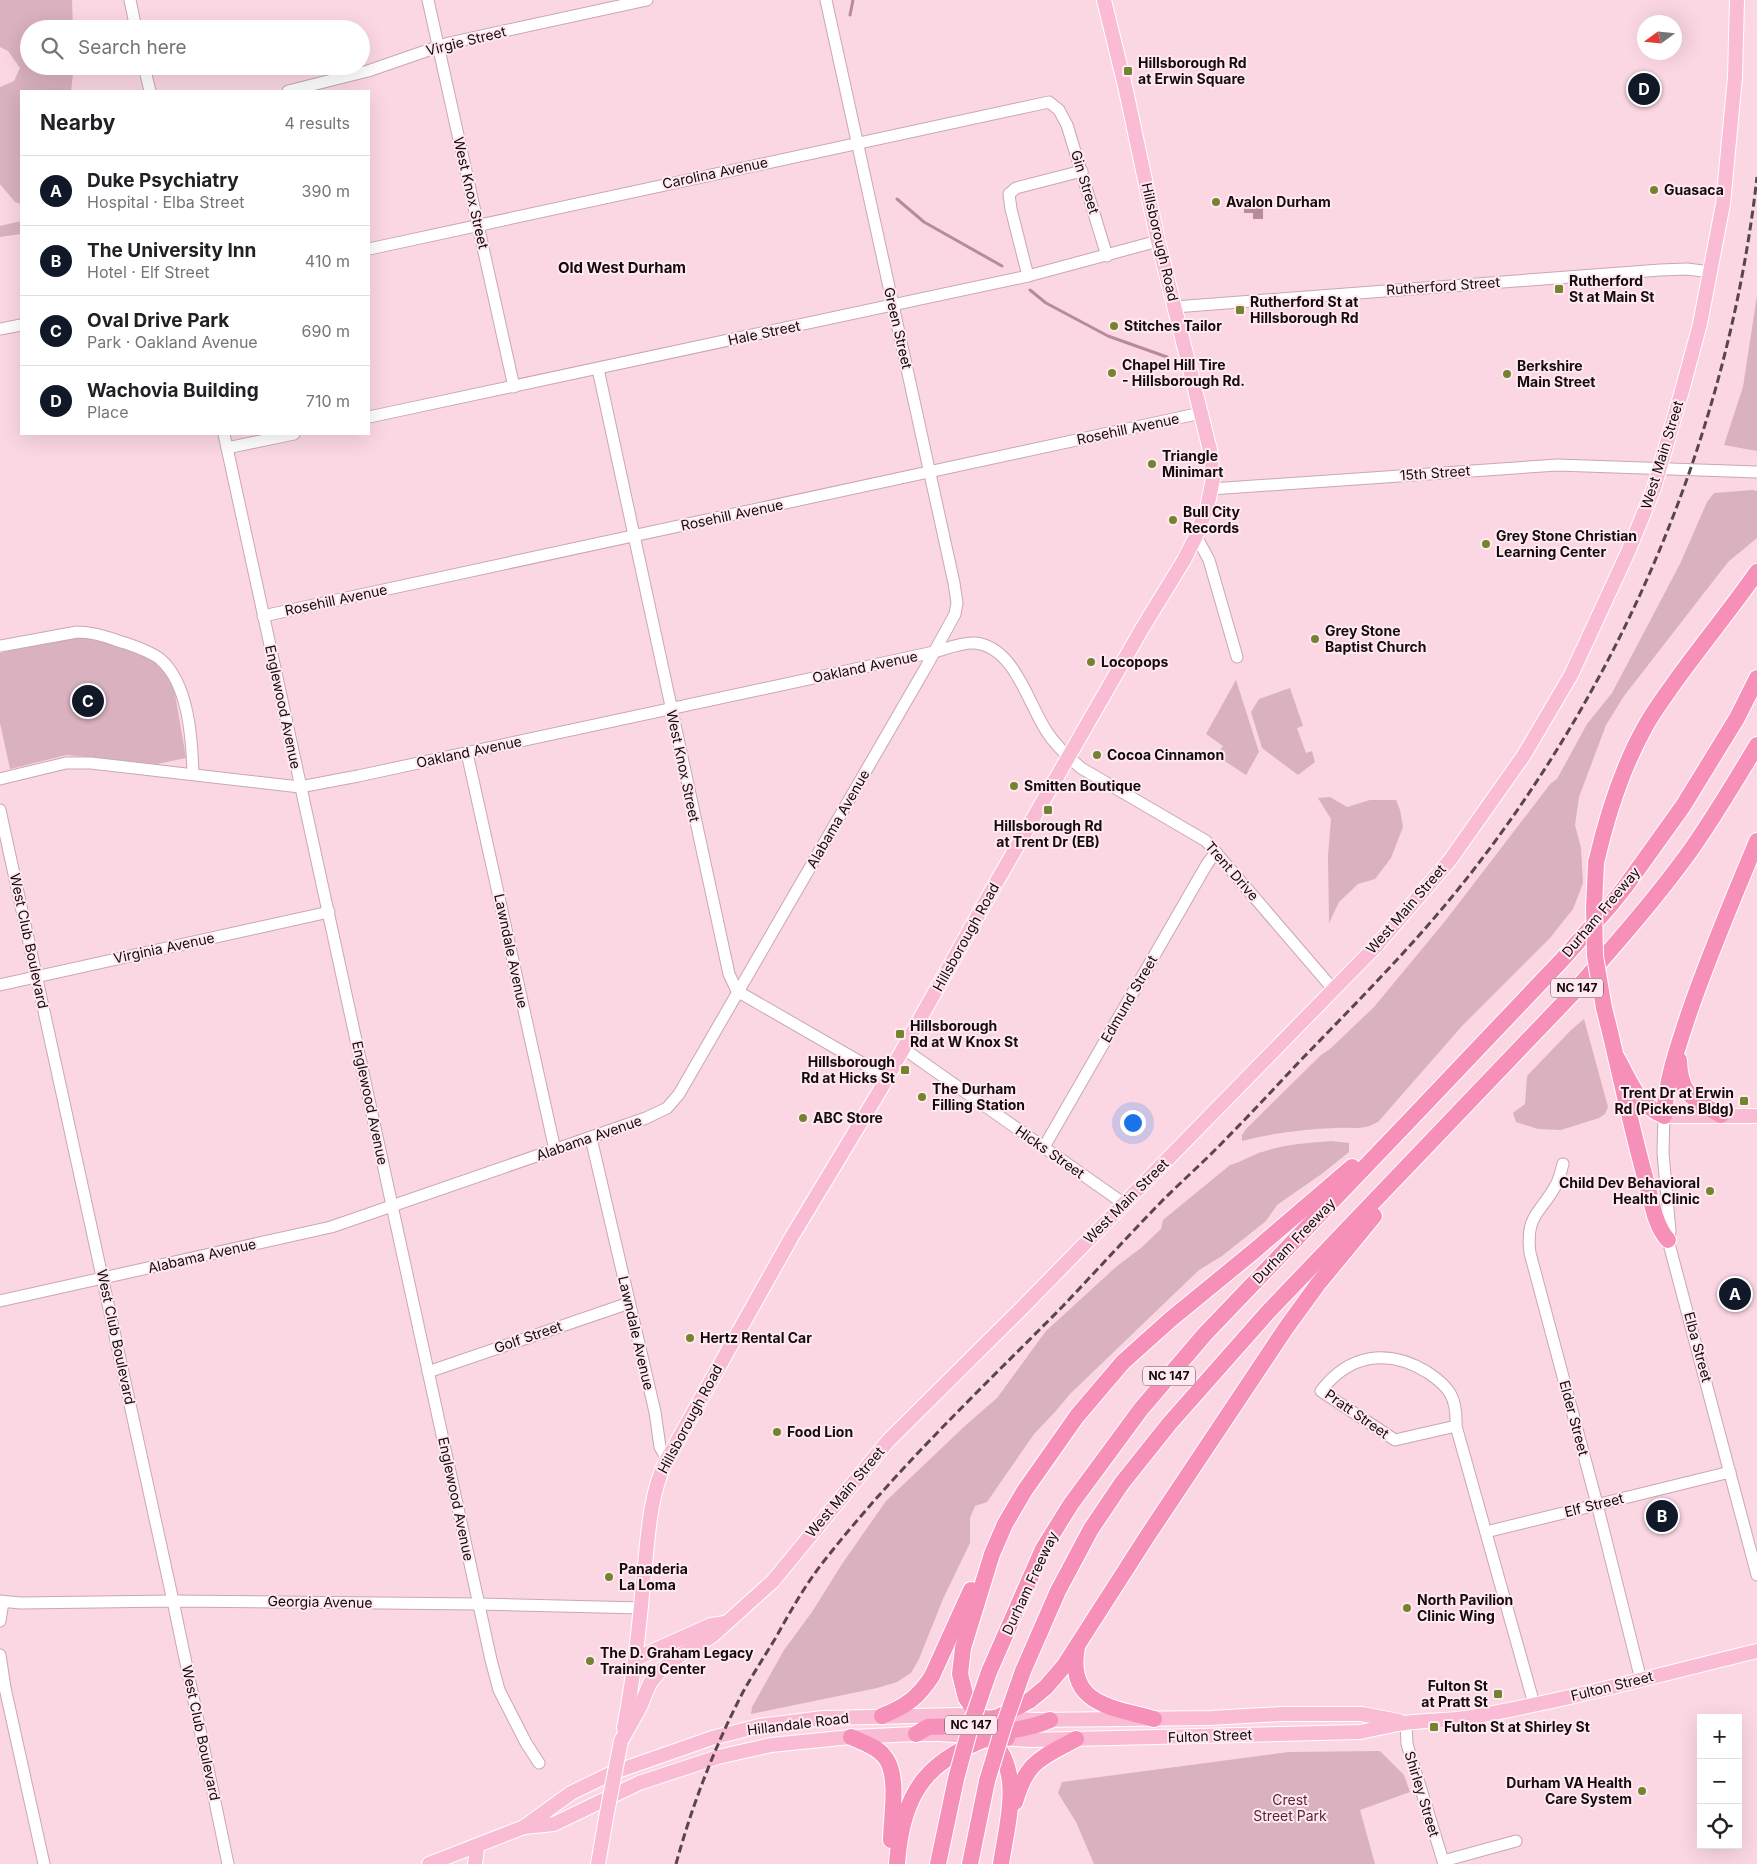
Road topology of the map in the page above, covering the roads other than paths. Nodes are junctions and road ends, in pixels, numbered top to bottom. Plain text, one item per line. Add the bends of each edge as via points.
1 (130, 0) edge
2 (428, 0) edge
3 (647, 0) edge
4 (826, 0) edge
5 (1104, 0) edge
6 (1738, 0) edge
7 (134, 20) edge
8 (439, 46) junction
9 (370, 70) edge
10 (146, 75) edge
11 (352, 75) edge
12 (150, 90) edge
13 (292, 90) edge
14 (1059, 110) joint
15 (857, 142) junction
16 (1082, 171) junction
17 (478, 224) junction
18 (1158, 242) junction
19 (370, 249) edge
20 (1107, 256) junction
21 (1711, 272) junction
22 (1028, 276) junction
23 (892, 305) junction
24 (1176, 307) junction
25 (20, 325) edge
26 (0, 329) edge
27 (598, 369) junction
28 (514, 387) junction
29 (1201, 413) junction
30 (370, 418) edge
31 (224, 435) edge
32 (289, 435) edge
33 (227, 448) junction
34 (1659, 468) junction
35 (930, 472) junction
36 (1757, 472) edge
37 (1211, 488) junction
38 (1196, 536) junction
39 (634, 537) junction
40 (1757, 572) edge
41 (263, 616) junction
42 (0, 646) edge
43 (934, 652) junction
44 (1237, 657) dead end
45 (1757, 678) edge
46 (670, 708) junction
47 (1757, 744) edge
48 (467, 753) junction
49 (1069, 758) junction
50 (193, 774) junction
51 (0, 779) edge
52 (300, 787) junction
53 (0, 810) edge
54 (1757, 841) edge
55 (1216, 852) junction
56 (329, 912) junction
57 (36, 977) junction
58 (0, 985) edge
59 (1333, 989) junction
60 (737, 991) junction
61 (1679, 1044) junction
62 (904, 1049) junction
63 (1617, 1058) junction
64 (888, 1078) junction
65 (1721, 1115) junction
66 (1664, 1116) junction
67 (1757, 1116) edge
68 (1408, 1122) junction
69 (591, 1138) junction
70 (1044, 1147) junction
71 (555, 1150) junction
72 (1415, 1157) junction
73 (1563, 1164) dead end
74 (1123, 1203) junction
75 (392, 1205) junction
76 (1668, 1240) junction
77 (103, 1278) junction
78 (0, 1301) edge
79 (629, 1303) junction
80 (428, 1372) junction
81 (1456, 1426) junction
82 (668, 1456) junction
83 (1730, 1472) junction
84 (1597, 1504) junction
85 (1486, 1532) junction
86 (992, 1554) junction
87 (1757, 1575) edge
88 (174, 1601) junction
89 (1, 1602) edge
90 (479, 1604) junction
91 (641, 1608) junction
92 (0, 1621) edge
93 (725, 1623) junction
94 (1077, 1645) junction
95 (1757, 1651) edge
96 (0, 1655) edge
97 (635, 1659) junction
98 (1641, 1680) junction
99 (1534, 1704) junction
100 (882, 1716) junction
101 (980, 1719) junction
102 (1154, 1719) junction
103 (1042, 1720) junction
104 (1406, 1723) junction
105 (916, 1734) junction
106 (851, 1737) junction
107 (1002, 1737) junction
108 (1076, 1739) junction
109 (621, 1742) junction
110 (539, 1763) dead end
111 (1009, 1812) junction
112 (524, 1827) junction
113 (1516, 1841) dead end
114 (477, 1846) junction
115 (1444, 1862) edge
116 (44, 1864) edge
117 (228, 1864) edge
118 (429, 1864) edge
119 (475, 1864) edge
120 (598, 1864) edge
121 (890, 1864) edge
122 (898, 1864) edge
123 (938, 1864) edge
124 (970, 1864) edge
125 (1001, 1864) edge

1 - 7 street
2 - 8 street, West Knox Street
3 - 8 street, Virgie Street
4 - 15 street, Green Street
5 - 18 main road, Hillsborough Road
6 - 21 main road, West Main Street via 1723,204
8 - 9 street, Virgie Street
8 - 17 street, West Knox Street
10 - 12 street
11 - 13 street, Virgie Street
14 - 15 street, Carolina Avenue via 1049,102
14 - 16 street, Gin Street via 1068,126
15 - 17 street, Carolina Avenue
15 - 23 street, Green Street
16 - 20 street, Gin Street
16 - 22 street via 1016,188 1009,194
17 - 19 street, Carolina Avenue
17 - 28 street, West Knox Street
18 - 20 street, Hale Street
18 - 24 main road, Hillsborough Road
20 - 22 street, Hale Street
21 - 24 street, Rutherford Street via 1660,270
21 - 34 main road, West Main Street via 1700,324
22 - 23 street, Hale Street
23 - 27 street, Hale Street
23 - 35 street, Green Street
24 - 29 main road, Hillsborough Road
25 - 26 street
27 - 28 street, Hale Street
27 - 39 street, West Knox Street
28 - 30 street, Hale Street
29 - 35 street, Rosehill Avenue
29 - 37 main road, Hillsborough Road via 1211,461
31 - 33 street, Englewood Avenue
32 - 33 street
33 - 41 street, Englewood Avenue
34 - 36 street, 15th Street
34 - 37 street, 15th Street via 1523,466
34 - 59 main road, West Main Street via 1628,552 1590,636 1542,726 1450,860 1378,944
35 - 39 street, Rosehill Avenue
35 - 43 street, Green Street via 957,603 955,614
37 - 38 main road, Hillsborough Road
38 - 44 street via 1210,560
38 - 49 main road, Hillsborough Road
39 - 41 street, Rosehill Avenue
39 - 46 street, West Knox Street
40 - 63 highway, bridge via 1646,725 1622,774 1606,820 1596,863 1595,956
41 - 52 street, Englewood Avenue
42 - 50 street via 87,632 160,659 177,681 185,707
43 - 46 street, Oakland Avenue
43 - 49 street, Trent Drive via 974,643 1000,656 1019,677 1046,731
43 - 60 street, Alabama Avenue
45 - 68 highway, Durham Freeway / NC 147 via 1703,775 1625,887 1561,961
46 - 48 street, Oakland Avenue
46 - 60 street, West Knox Street via 729,974
47 - 72 highway, Durham Freeway / NC 147 via 1722,804 1649,904 1574,992
48 - 52 street, Oakland Avenue
48 - 71 street, Lawndale Avenue
49 - 55 street, Trent Drive via 1203,839
49 - 62 main road, Hillsborough Road
50 - 51 street, Oakland Avenue via 66,763
50 - 52 street, Oakland Avenue
52 - 56 street, Englewood Avenue
53 - 57 street, West Club Boulevard
54 - 61 highway
55 - 59 street, Trent Drive
55 - 70 street, Edmund Street
56 - 57 street, Virginia Avenue
56 - 75 street, Englewood Avenue
57 - 58 street, Virginia Avenue
57 - 77 street, West Club Boulevard
59 - 74 main road, West Main Street
60 - 64 street
60 - 69 street, Alabama Avenue via 674,1102 661,1112
61 - 65 highway via 1681,1082 1691,1097
61 - 66 highway
62 - 64 main road, Hillsborough Road
62 - 70 street, Hicks Street
63 - 66 highway via 1641,1101
63 - 76 highway via 1649,1191 1661,1232
64 - 82 main road, Hillsborough Road via 791,1238
65 - 66 main road
65 - 67 main road
66 - 76 street, Elba Street
68 - 86 highway via 1386,1136 1123,1362 1048,1455 1005,1524
68 - 123 highway, Durham Freeway / NC 147, bridge via 1205,1334 1147,1402 1071,1504 1043,1549 989,1672 956,1779
69 - 71 street, Alabama Avenue
69 - 79 street, Lawndale Avenue
70 - 74 street, Hicks Street
71 - 75 street, Alabama Avenue
72 - 94 highway via 1390,1198 1350,1243 1286,1328
72 - 124 highway, Durham Freeway / NC 147, bridge via 1206,1380 1104,1508 1058,1591 1023,1671 988,1781
73 - 84 street, Elder Street via 1557,1182 1534,1216 1528,1236
74 - 93 main road, West Main Street via 1022,1309 888,1441 773,1581
75 - 77 street, Alabama Avenue via 332,1227
75 - 80 street, Englewood Avenue
76 - 83 street, Elba Street
77 - 78 street, Alabama Avenue
77 - 88 street, West Club Boulevard
79 - 80 street, Golf Street
79 - 82 street, Lawndale Avenue
80 - 90 street, Englewood Avenue
81 - 81 street, Pratt Street via 1395,1440 1321,1391 1346,1367 1365,1360 1403,1360 1441,1381 1448,1389 1454,1398
81 - 85 street, Pratt Street
82 - 91 main road, Hillsborough Road via 652,1498
83 - 84 street, Elf Street
83 - 87 street, Elba Street
84 - 85 street, Elf Street
84 - 98 street, Elder Street
85 - 99 street, Pratt Street
86 - 100 highway via 978,1574 924,1688 910,1702
86 - 101 highway via 963,1648 960,1674 966,1698
88 - 89 street, Georgia Avenue
88 - 90 street, Georgia Avenue
88 - 117 street, West Club Boulevard
89 - 92 street
90 - 91 street, Georgia Avenue
90 - 110 street, Englewood Avenue via 499,1690
91 - 97 main road, Hillsborough Road
93 - 97 main road, West Main Street via 711,1625
93 - 109 main road, West Main Street via 712,1636 660,1671 650,1683
94 - 101 highway via 1046,1687 1029,1701
94 - 102 highway via 1074,1660 1081,1686 1088,1696 1100,1704
95 - 98 main road, Fulton Street
96 - 116 street
97 - 109 main road, Hillsborough Road
98 - 99 main road, Fulton Street
99 - 104 main road, Fulton Street via 1452,1720
100 - 101 main road, Hillandale Road
100 - 112 main road, Hillandale Road via 797,1721 759,1726 712,1738 612,1773 571,1793
101 - 103 main road, Hillandale Road
101 - 105 highway via 960,1726 928,1727
101 - 107 highway
102 - 103 main road, Fulton Street
102 - 104 main road, Fulton Street via 1362,1714
103 - 107 highway via 1039,1726
104 - 108 main road, Fulton Street via 1360,1732
104 - 115 street, Shirley Street via 1407,1744
105 - 106 main road, Hillandale Road
105 - 107 main road, Hillandale Road
106 - 112 main road, Hillandale Road via 772,1745 718,1757 639,1782 554,1824
106 - 121 highway via 872,1746 890,1764 893,1777
107 - 108 main road, Fulton Street
107 - 111 highway via 1002,1753 1010,1775
107 - 122 highway via 980,1740 951,1755 929,1772 908,1804 902,1822
108 - 111 highway via 1036,1762 1026,1774
109 - 120 main road, Hillsborough Road, bridge
111 - 125 highway
112 - 114 main road, Hillandale Road
113 - 115 street
114 - 118 main road, Hillandale Road
114 - 119 main road

